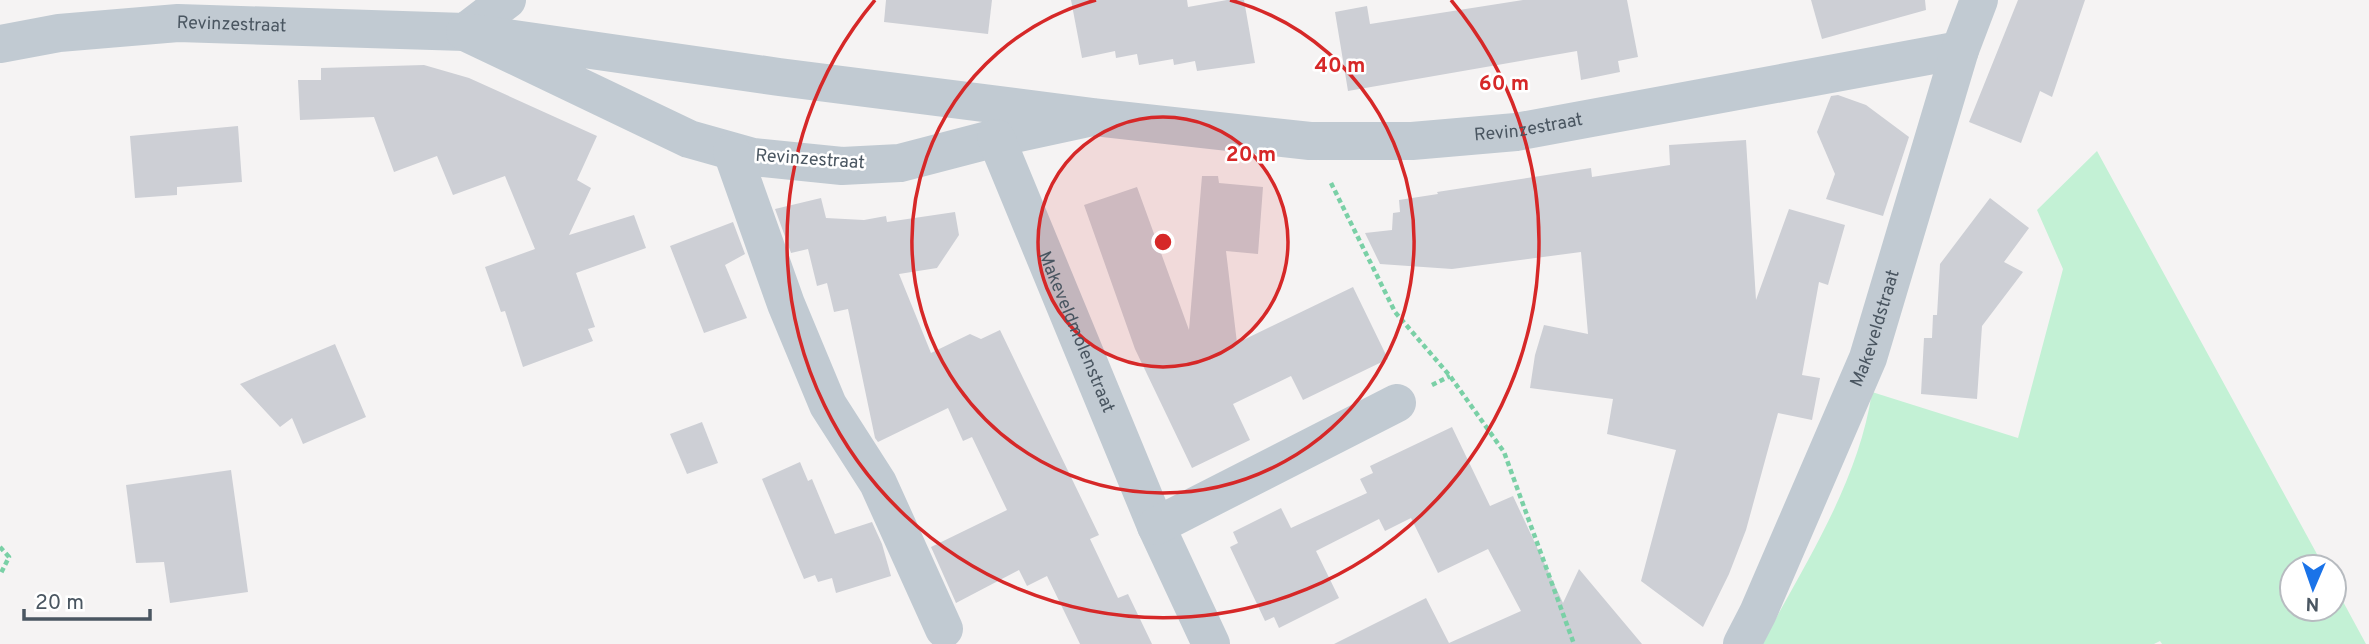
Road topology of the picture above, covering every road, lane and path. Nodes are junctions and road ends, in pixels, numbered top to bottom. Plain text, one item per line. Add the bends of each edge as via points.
1 (507, 0) edge
2 (1979, 0) edge
3 (465, 32) junction
4 (0, 44) edge
5 (1959, 50) junction
6 (1093, 117) junction
7 (996, 138) junction
8 (1310, 141) junction
9 (733, 152) junction
10 (1396, 403) dead end
11 (1156, 526) junction
12 (0, 547) edge
13 (0, 575) edge
14 (944, 629) dead end
15 (1211, 644) edge
16 (1574, 644) edge
17 (1742, 644) edge

1 - 3 street
2 - 5 street, Makeveldstraat
3 - 4 street, Revinzestraat via 178,23 59,33
3 - 6 street, Revinzestraat
3 - 9 street, Revinzestraat via 689,139
5 - 8 street, Revinzestraat via 1516,132 1412,141
5 - 17 street, Makeveldstraat via 1868,358
6 - 7 street, Revinzestraat
6 - 8 street, Revinzestraat
7 - 9 street, Revinzestraat via 889,164 842,166
7 - 11 street, Makeveldmolenstraat
8 - 16 path via 1395,312 1450,376 1504,452
9 - 14 street via 786,304 828,405 878,483
10 - 11 street
11 - 15 street, Makeveldmolenstraat
12 - 13 path via 9,557

